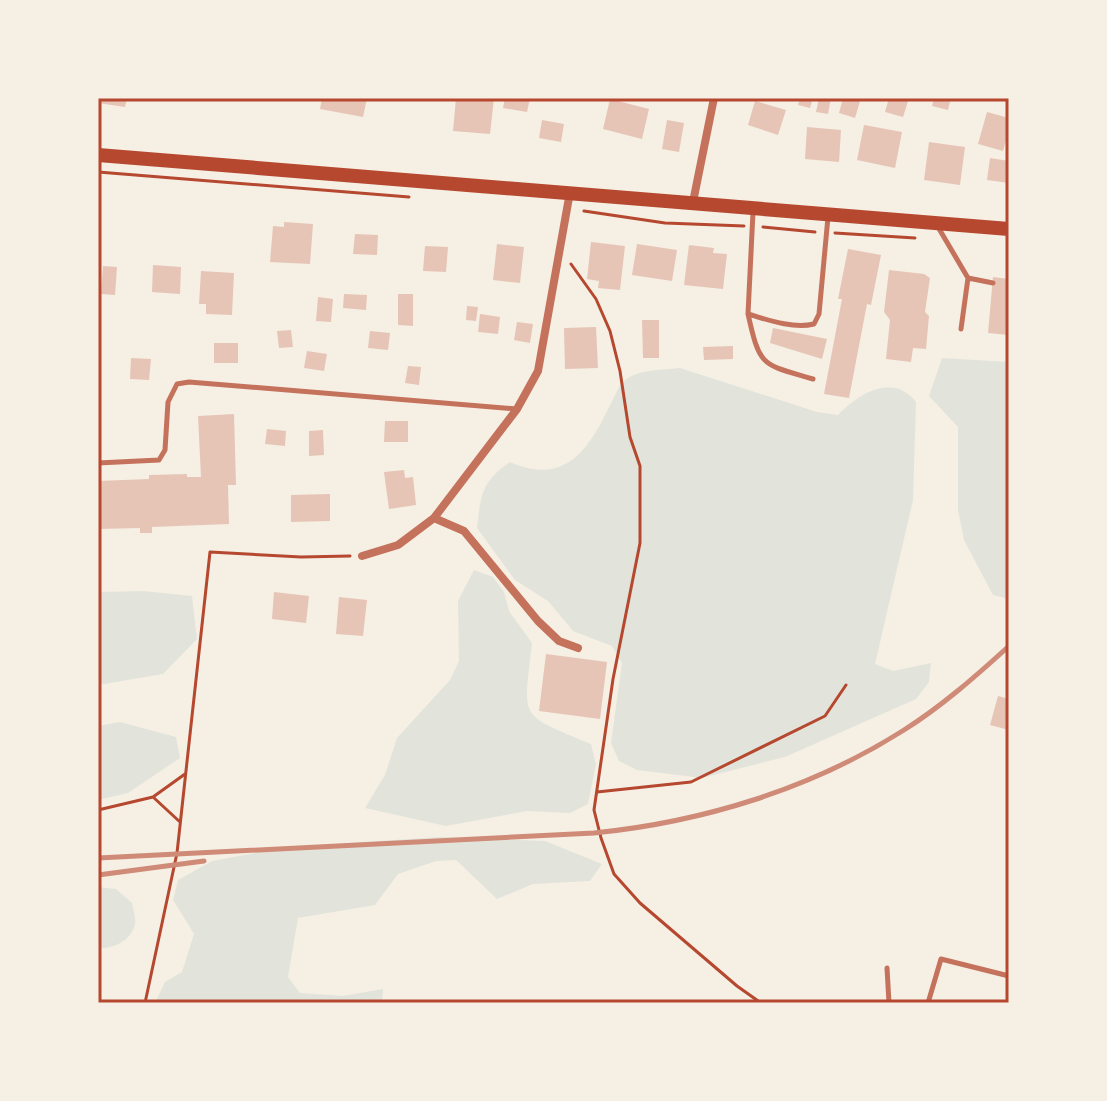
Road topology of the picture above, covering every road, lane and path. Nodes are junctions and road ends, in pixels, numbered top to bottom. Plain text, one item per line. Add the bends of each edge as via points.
1 (714, 98) edge
2 (98, 155) edge
3 (570, 192) junction
4 (693, 202) junction
5 (753, 207) junction
6 (829, 214) junction
7 (935, 223) junction
8 (1009, 229) edge
9 (560, 248) junction
10 (968, 278) junction
11 (993, 283) dead end
12 (748, 314) junction
13 (961, 329) dead end
14 (813, 379) dead end
15 (517, 409) junction
16 (98, 463) edge
17 (434, 518) junction
18 (362, 556) joint
19 (578, 648) dead end
20 (846, 685) dead end
21 (187, 773) junction
22 (597, 792) junction
23 (153, 797) junction
24 (98, 810) edge
25 (181, 823) junction
26 (887, 968) dead end
27 (1009, 976) edge
28 (145, 1003) edge
29 (761, 1003) edge
30 (889, 1003) edge
31 (928, 1003) edge

1 - 4 street
2 - 3 main road
3 - 4 main road
3 - 9 street
4 - 5 main road
5 - 6 main road
5 - 12 lane
6 - 7 main road
6 - 12 lane via 814,324
7 - 8 main road
7 - 10 lane
9 - 15 street via 538,371
9 - 22 path via 596,299 610,331 640,466 640,543
10 - 11 lane
10 - 13 lane
12 - 14 lane via 757,348 770,366
15 - 16 lane via 189,382 177,384 168,402 165,450 159,460
15 - 17 street
17 - 18 street via 398,545
17 - 19 street via 464,531 538,621 559,641
18 - 21 path via 210,552
20 - 22 path via 825,716 691,782
21 - 23 path
21 - 25 path
22 - 29 path via 594,810 614,874 640,903
23 - 24 path
23 - 25 path
25 - 28 path
26 - 30 lane
27 - 31 lane via 941,959

